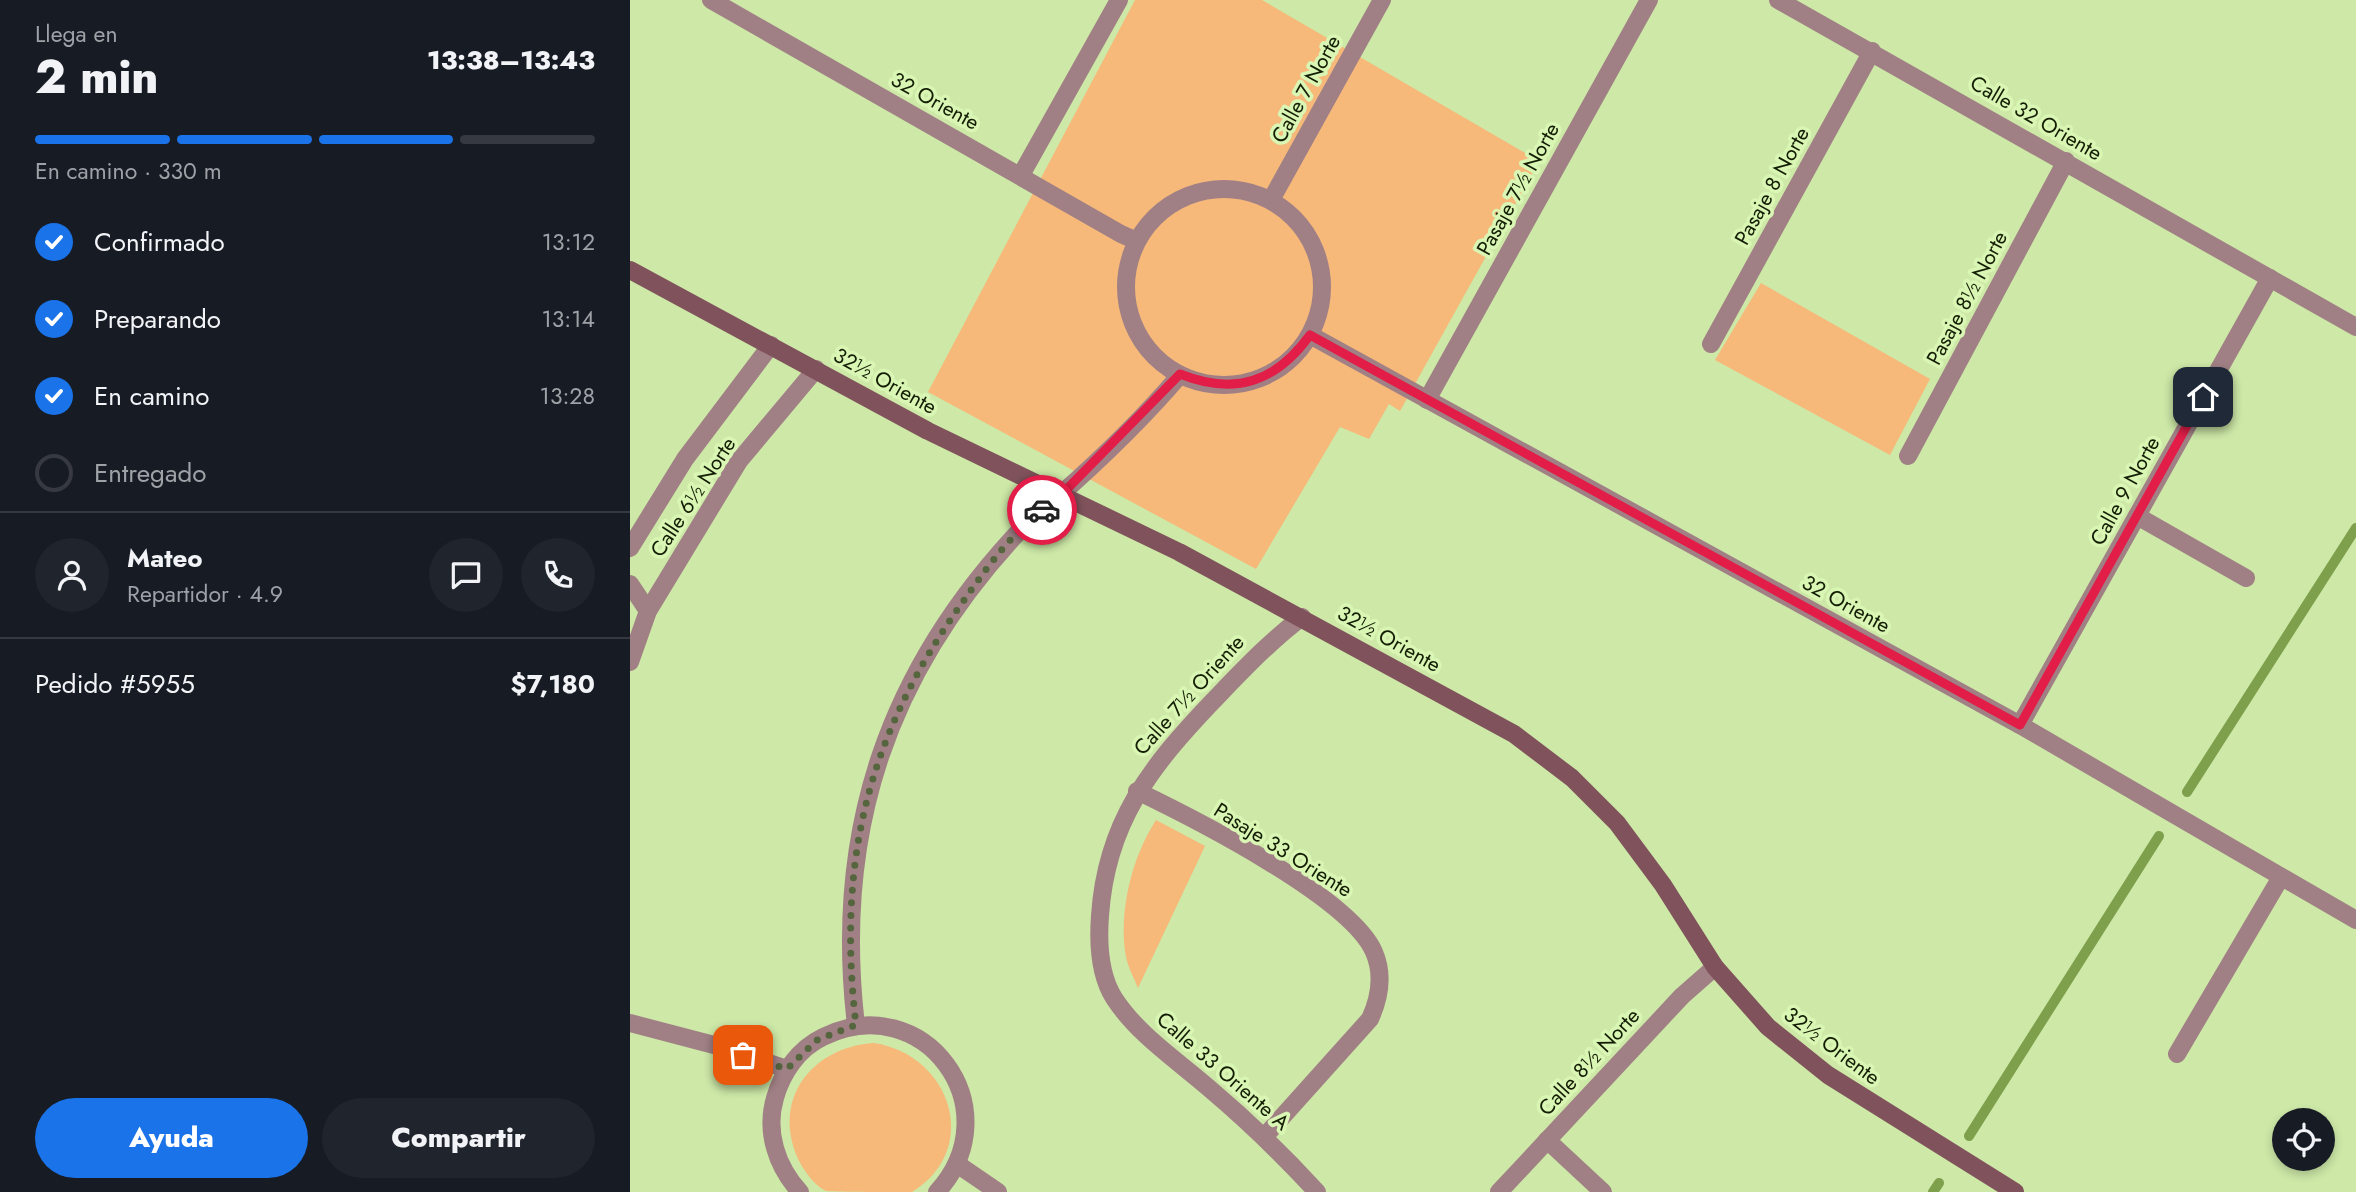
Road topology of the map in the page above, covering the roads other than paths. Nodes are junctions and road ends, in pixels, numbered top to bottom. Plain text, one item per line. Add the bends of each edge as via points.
1 (711, 0) edge
2 (1119, 0) edge
3 (1382, 0) edge
4 (1649, 0) edge
5 (1778, 0) edge
6 (1872, 51) junction
7 (2066, 161) junction
8 (1021, 175) junction
9 (1271, 200) junction
10 (1138, 241) junction
11 (630, 270) edge
12 (2270, 278) junction
13 (2356, 327) edge
14 (1310, 335) junction
15 (1711, 344) dead end
16 (771, 345) junction
17 (816, 369) junction
18 (1180, 374) junction
19 (1427, 400) junction
20 (1909, 456) dead end
21 (1060, 496) junction
22 (2137, 516) junction
23 (630, 548) edge
24 (2246, 578) dead end
25 (630, 584) edge
26 (648, 611) junction
27 (1302, 617) junction
28 (630, 662) edge
29 (2020, 725) junction
30 (1137, 791) junction
31 (2281, 877) junction
32 (2356, 920) edge
33 (1715, 967) junction
34 (1105, 979) joint
35 (630, 1023) edge
36 (856, 1025) junction
37 (2177, 1054) dead end
38 (787, 1069) junction
39 (1265, 1136) junction
40 (1547, 1140) junction
41 (957, 1164) junction
42 (800, 1192) edge
43 (937, 1192) edge
44 (998, 1192) edge
45 (1317, 1192) edge
46 (1499, 1192) edge
47 (1603, 1192) edge
48 (2015, 1192) edge

1 - 8 street, 32 Oriente
2 - 8 street
3 - 9 street, Calle 7 Norte
4 - 19 street, Pasaje 7½ Norte
5 - 6 street, Calle 32 Oriente
6 - 7 street, Calle 32 Oriente
6 - 15 street, Pasaje 8 Norte
7 - 12 street, Calle 32 Oriente
7 - 20 street, Pasaje 8½ Norte
8 - 10 street, 32 Oriente
9 - 10 street via 1228,188 1185,196 1166,207
9 - 14 street via 1292,215 1319,259 1321,298
10 - 18 street via 1129,262 1128,306 1146,346
11 - 16 street, 32½ Oriente
12 - 13 street, Calle 32 Oriente
12 - 22 street, Calle 9 Norte
14 - 18 street via 1286,363 1253,381 1216,385
14 - 19 street, 32 Oriente
16 - 17 street, 32½ Oriente
16 - 23 street, Calle 6½ Norte via 685,459
17 - 21 street, 32½ Oriente
17 - 26 street, Calle 6½ Norte via 739,461
18 - 21 street
19 - 29 street, 32 Oriente
21 - 27 street, 32½ Oriente
21 - 36 street via 1024,526 970,592 921,665 883,746 867,794 851,894 849,938
22 - 24 street
22 - 29 street, Calle 9 Norte
25 - 26 street
26 - 28 street, Calle 6½ Norte
27 - 30 street, Calle 7½ Oriente via 1269,642 1172,743
27 - 33 street, 32½ Oriente via 1503,728 1572,778 1637,848
29 - 31 street, 32 Oriente
30 - 34 street, Calle 7½ Oriente via 1111,851 1101,889 1100,947
30 - 39 street, Pasaje 33 Oriente via 1332,904 1368,941 1380,972 1379,998 1363,1030
31 - 32 street, 32 Oriente
31 - 37 street
33 - 40 street, Calle 8½ Norte
33 - 48 street, 32½ Oriente via 1740,998 1797,1052
34 - 39 street, Calle 33 Oriente A via 1126,1014 1143,1031
35 - 38 street
36 - 38 street via 817,1040
36 - 41 street via 902,1031 922,1041 947,1065 962,1096 966,1119
38 - 42 street via 775,1097 771,1126 781,1165
39 - 45 street, Calle 33 Oriente A
40 - 46 street, Calle 8½ Norte
40 - 47 street
41 - 43 street
41 - 44 street

